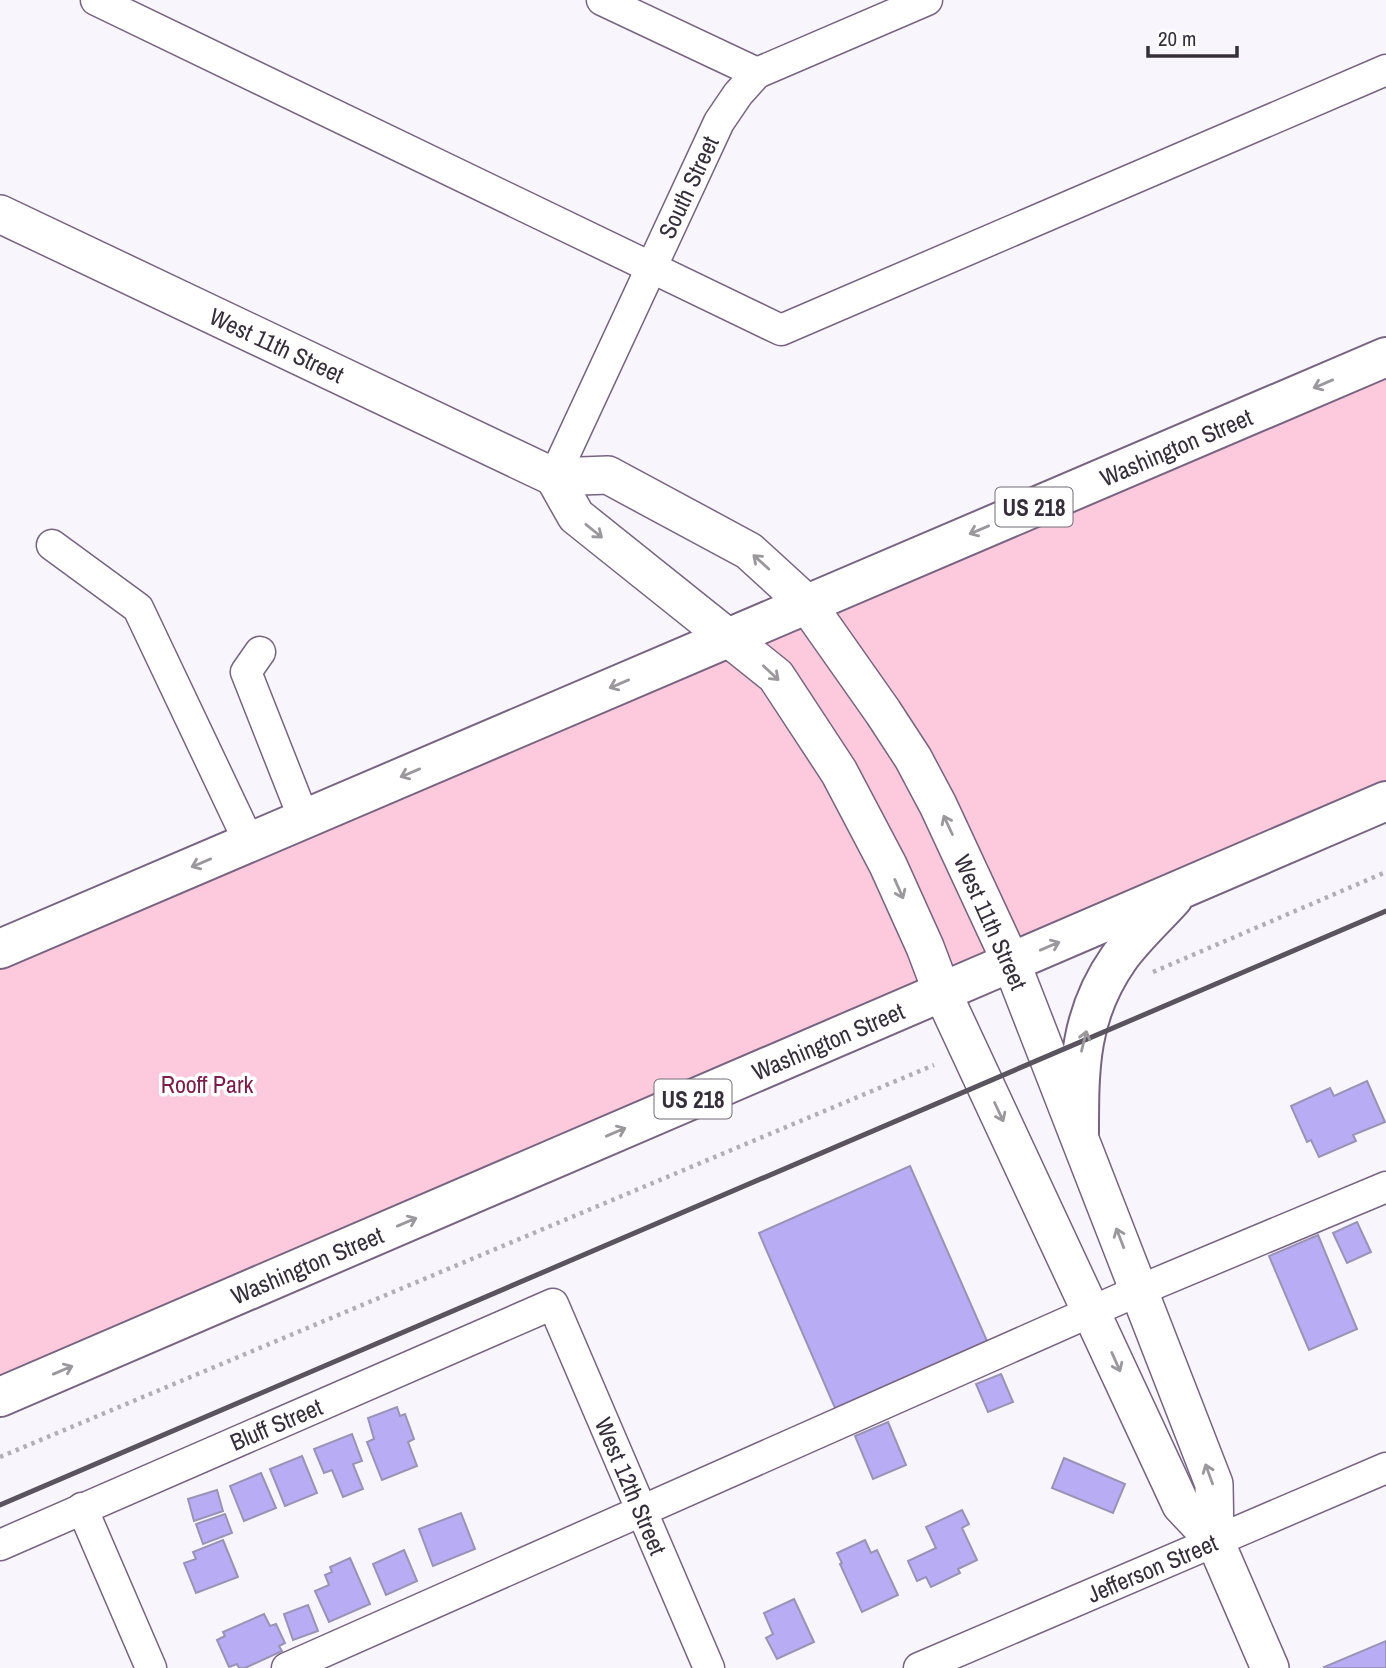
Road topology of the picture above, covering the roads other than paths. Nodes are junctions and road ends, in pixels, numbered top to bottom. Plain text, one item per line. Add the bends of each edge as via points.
1 (96, 0) edge
2 (603, 0) edge
3 (927, 0) edge
4 (1386, 70) edge
5 (757, 73) junction
6 (0, 214) edge
7 (652, 267) junction
8 (1386, 357) edge
9 (554, 477) junction
10 (52, 545) dead end
11 (807, 604) junction
12 (727, 638) junction
13 (260, 652) dead end
14 (1386, 801) edge
15 (304, 819) junction
16 (249, 842) junction
17 (1181, 889) junction
18 (0, 949) edge
19 (1012, 962) junction
20 (942, 992) junction
21 (1079, 1133) junction
22 (1386, 1187) edge
23 (1140, 1290) junction
24 (553, 1304) joint
25 (1093, 1311) junction
26 (0, 1397) edge
27 (1386, 1468) edge
28 (82, 1508) junction
29 (642, 1512) junction
30 (1214, 1541) junction
31 (0, 1545) edge
32 (151, 1668) edge
33 (287, 1668) edge
34 (709, 1668) edge
35 (919, 1668) edge
36 (1270, 1668) edge

1 - 7 street
2 - 5 street
3 - 5 street, South Street
4 - 7 street via 781,330
5 - 7 street, South Street via 719,122
6 - 9 main road, West 11th Street
7 - 9 street, South Street
8 -> 11 highway, Washington Street / US 218
11 -> 9 main road, West 11th Street via 749,551 608,475
9 -> 12 main road, West 11th Street via 576,516
10 - 16 street via 138,608
11 - 12 highway, Washington Street / US 218
19 -> 11 main road, West 11th Street via 913,758
12 -> 15 highway, Washington Street / US 218
12 -> 20 main road, West 11th Street via 776,676 839,772 888,865
13 - 15 street via 246,672
14 - 17 highway, Washington Street / US 218
15 - 16 highway, Washington Street / US 218
16 -> 18 highway, Washington Street / US 218
19 -> 17 highway, Washington Street / US 218
21 -> 17 highway via 1079,1066 1098,995 1119,958
19 - 20 highway, Washington Street / US 218
19 - 21 main road, West 11th Street
20 -> 25 main road, West 11th Street
26 -> 20 highway, Washington Street / US 218
23 -> 21 main road, West 11th Street
22 - 23 street
23 - 25 street
30 -> 23 main road, West 11th Street via 1213,1484
24 - 28 street, Bluff Street
24 - 29 street, West 12th Street
25 - 29 street
25 -> 30 main road, West 11th Street via 1181,1505
27 - 30 street, Jefferson Street
28 - 31 street, Bluff Street
28 - 32 street
29 - 33 street
29 - 34 street, West 12th Street
30 - 35 street, Jefferson Street
30 - 36 main road, West 11th Street

